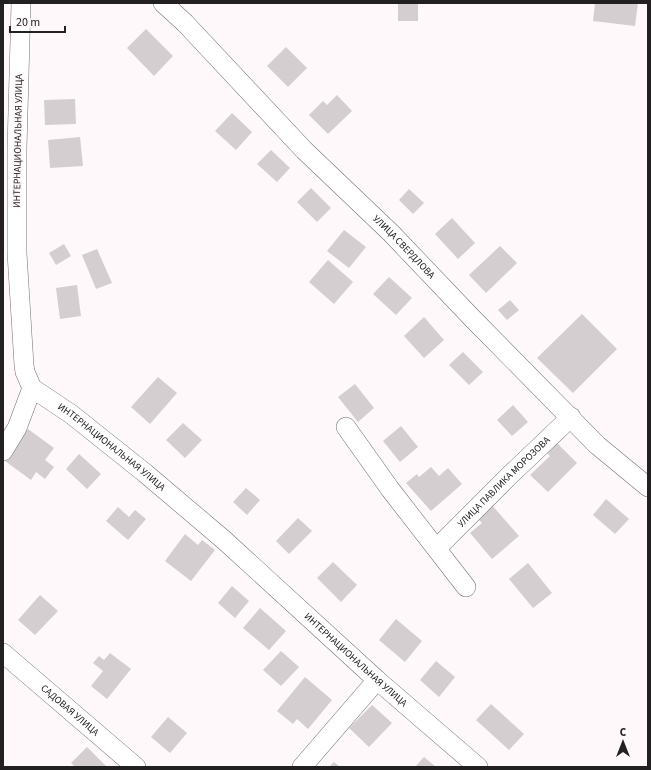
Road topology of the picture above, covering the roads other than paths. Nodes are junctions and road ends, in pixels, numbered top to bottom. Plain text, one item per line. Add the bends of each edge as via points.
1 (21, 3) edge
2 (168, 4) edge
3 (10, 253) edge
4 (32, 388) junction
5 (571, 417) junction
6 (346, 427) dead end
7 (3, 451) edge
8 (648, 486) edge
9 (437, 548) junction
10 (466, 587) dead end
11 (3, 653) edge
12 (377, 680) junction
13 (136, 767) edge
14 (302, 767) edge
15 (478, 767) edge

1 - 3 street, ИНТЕРНАЦИОНАЛЬНАЯ УЛИЦА via 17,148
2 - 5 street, УЛИЦА СВЕРДЛОВА via 304,150 391,233
3 - 4 street, ИНТЕРНАЦИОНАЛЬНАЯ УЛИЦА via 25,372
4 - 7 street via 16,428
4 - 12 street, ИНТЕРНАЦИОНАЛЬНАЯ УЛИЦА via 71,414 145,473 224,540
5 - 8 street, УЛИЦА СВЕРДЛОВА via 597,444
5 - 9 street, УЛИЦА ПАВЛИКА МОРОЗОВА
6 - 9 street via 390,489
9 - 10 street
11 - 13 street, САДОВАЯ УЛИЦА
12 - 14 street
12 - 15 street, ИНТЕРНАЦИОНАЛЬНАЯ УЛИЦА

